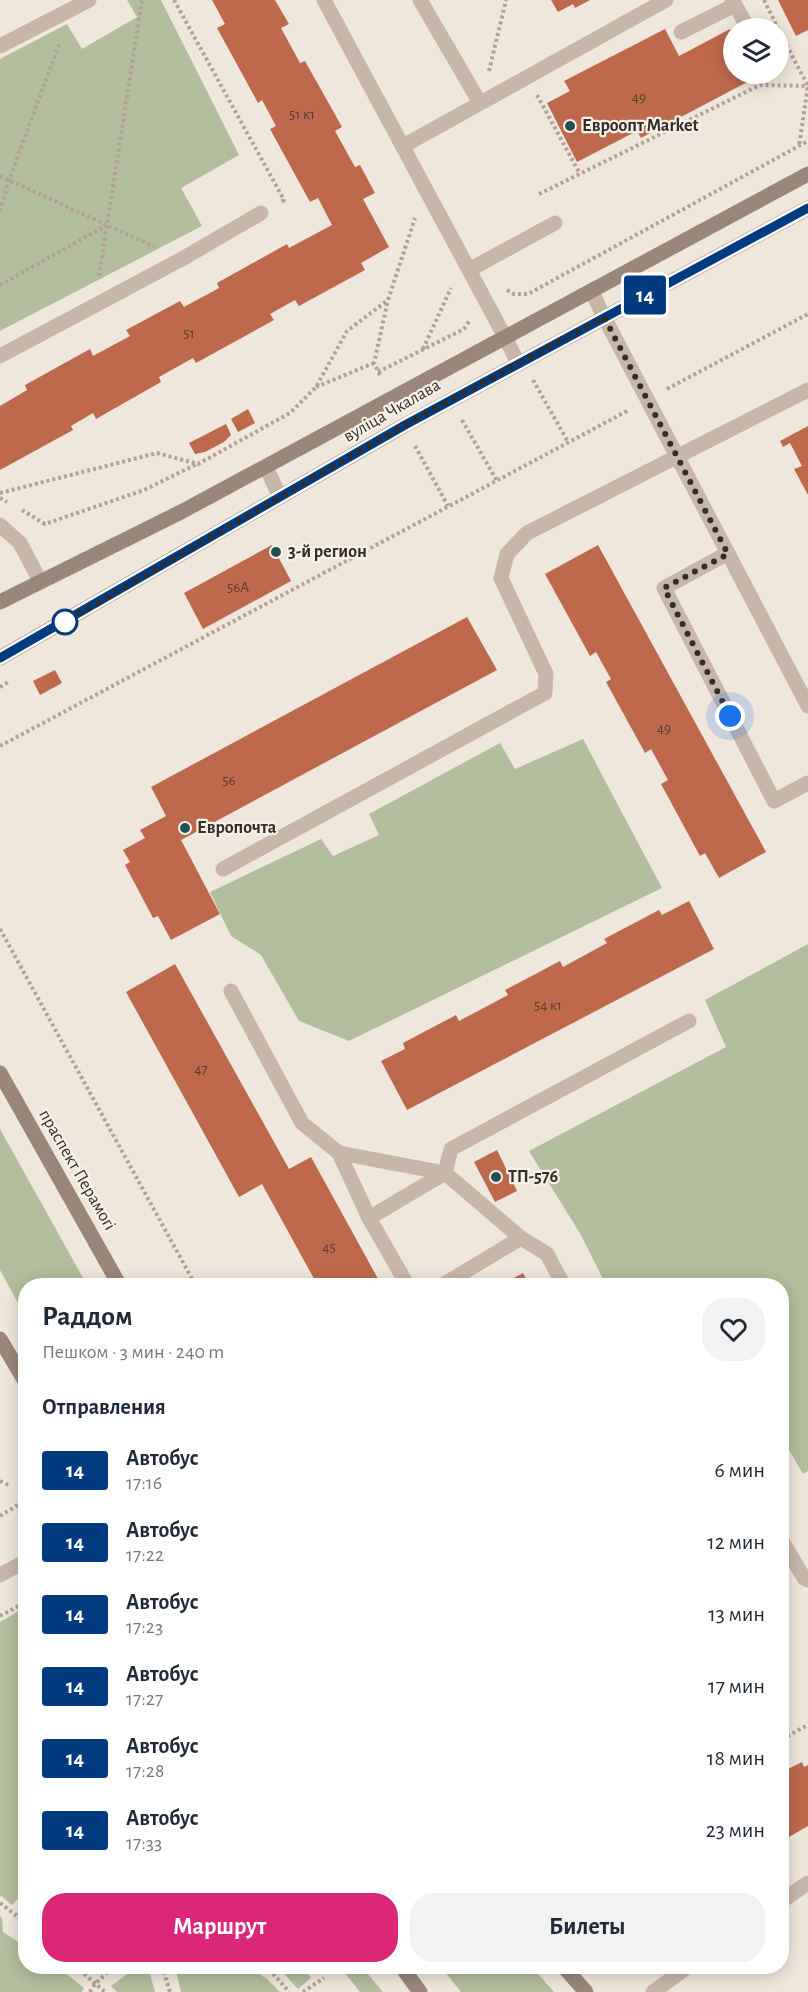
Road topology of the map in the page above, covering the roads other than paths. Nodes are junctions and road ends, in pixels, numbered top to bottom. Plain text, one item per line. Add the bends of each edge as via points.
1 (89, 0) edge
2 (324, 0) edge
3 (420, 0) edge
4 (666, 0) edge
5 (734, 2) edge
6 (743, 18) edge
7 (681, 32) dead end
8 (0, 46) edge
9 (480, 104) junction
10 (402, 146) junction
11 (808, 174) edge
12 (808, 208) edge
13 (261, 213) road end
14 (555, 223) dead end
15 (469, 270) junction
16 (592, 292) junction
17 (604, 317) junction
18 (505, 337) junction
19 (0, 356) edge
20 (518, 363) junction
21 (808, 390) edge
22 (677, 457) junction
23 (266, 467) junction
24 (280, 497) junction
25 (0, 525) edge
26 (728, 554) junction
27 (40, 581) junction
28 (0, 603) edge
29 (0, 658) edge
30 (808, 706) edge
31 (808, 783) edge
32 (223, 869) dead end
33 (231, 991) dead end
34 (689, 1021) dead end
35 (0, 1073) edge
36 (339, 1154) junction
37 (445, 1173) junction
38 (369, 1218) junction
39 (521, 1238) junction
40 (115, 1278) edge
41 (403, 1278) edge
42 (454, 1278) edge
43 (560, 1278) edge
44 (0, 1339) edge
45 (18, 1369) edge
46 (789, 1552) edge
47 (18, 1565) edge
48 (0, 1575) edge
49 (808, 1580) edge
50 (808, 1883) edge
51 (789, 1896) edge
52 (407, 1974) edge
53 (570, 1974) edge
54 (679, 1974) edge
55 (420, 1992) edge
56 (586, 1992) edge
57 (653, 1992) edge

1 - 8 street
2 - 10 street
3 - 9 street
4 - 9 street
5 - 6 street
5 - 7 street
9 - 10 street
10 - 15 street
11 - 16 main road, вуліца Чкалава
12 - 17 main road, вуліца Чкалава
13 - 19 street
14 - 15 street
15 - 18 street
16 - 17 street
16 - 18 main road, вуліца Чкалава
17 - 20 main road, вуліца Чкалава
17 - 22 street
18 - 20 street
18 - 23 main road, вуліца Чкалава
20 - 24 main road, вуліца Чкалава
21 - 22 street
22 - 26 street
22 - 32 street via 527,534 507,554 501,578 546,674 545,693
23 - 24 street
23 - 27 main road, вуліца Чкалава
24 - 29 main road, вуліца Чкалава
25 - 27 street via 20,543
26 - 30 street
26 - 31 street via 664,588 774,801
27 - 28 main road, вуліца Чкалава
33 - 36 street via 302,1122
34 - 37 street via 451,1149
35 - 40 main road, праспект Перамогі
36 - 37 street
36 - 38 street
37 - 38 street
37 - 39 street
38 - 41 street
39 - 42 street
39 - 43 street via 547,1254
44 - 45 main road
46 - 49 street
47 - 48 street
50 - 51 street
52 - 55 main road
53 - 56 main road
54 - 57 street

